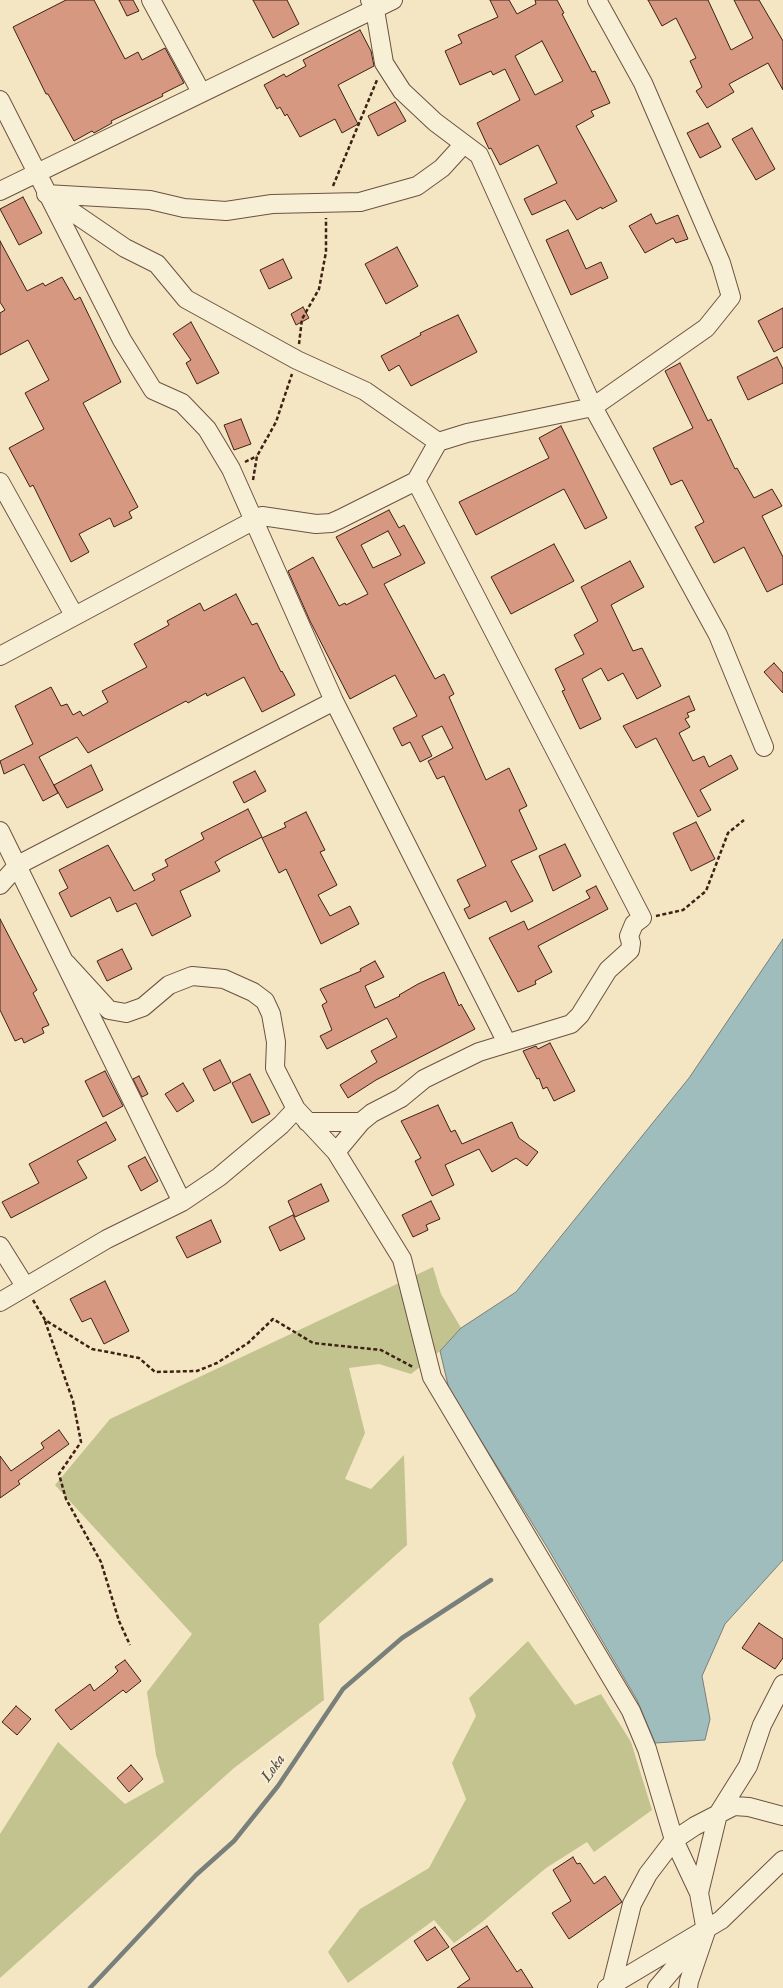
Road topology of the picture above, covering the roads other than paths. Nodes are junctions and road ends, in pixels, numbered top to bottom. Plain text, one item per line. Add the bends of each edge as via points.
1 (151, 0) edge
2 (393, 0) edge
3 (597, 0) edge
4 (372, 5) edge
5 (201, 92) junction
6 (0, 100) edge
7 (463, 145) junction
8 (35, 173) junction
9 (0, 191) edge
10 (46, 194) junction
11 (592, 407) junction
12 (438, 442) junction
13 (416, 481) junction
14 (0, 482) edge
15 (253, 521) junction
16 (74, 616) junction
17 (0, 656) edge
18 (334, 701) junction
19 (764, 747) dead end
20 (0, 831) edge
21 (18, 865) junction
22 (0, 885) edge
23 (66, 963) junction
24 (507, 1043) junction
25 (301, 1116) junction
26 (361, 1122) junction
27 (336, 1152) junction
28 (182, 1202) junction
29 (0, 1246) edge
30 (25, 1286) junction
31 (0, 1302) edge
32 (783, 1684) edge
33 (718, 1814) junction
34 (783, 1816) edge
35 (674, 1840) junction
36 (783, 1860) edge
37 (699, 1892) junction
38 (706, 1931) junction
39 (610, 1987) edge
40 (657, 1988) edge
41 (688, 1988) edge

1 - 5 street
2 - 4 street
3 - 11 street via 643,82 721,263 731,297 706,328
4 - 5 street
4 - 7 street via 384,63 402,91
5 - 8 street
6 - 8 street
7 - 10 street via 442,168 417,186 360,202 272,204 226,212 184,208 150,200
7 - 11 street via 479,154
8 - 9 street
8 - 10 street
10 - 12 street via 125,248 157,264 186,299 297,360 365,391
10 - 15 street via 122,340 153,390 182,403 207,429 231,469
11 - 12 street
11 - 19 street via 718,635
12 - 13 street
13 - 15 street via 331,523 316,524 262,516
13 - 24 street via 642,918 634,924 629,936 630,950 608,970 580,1015 570,1024
14 - 16 street
15 - 16 street
15 - 18 street
16 - 17 street
18 - 21 street
18 - 24 street
20 - 21 street
21 - 22 street
21 - 23 street
23 - 25 street via 109,1010 126,1013 142,1007 169,986 192,976 224,979 253,992 265,1001 271,1014 276,1042 275,1068
23 - 28 street
24 - 26 street via 479,1052 424,1080
25 - 26 street
25 - 27 street
25 - 28 street via 281,1125 219,1177
26 - 27 street
27 - 35 street via 402,1259 432,1377 631,1711 647,1749
28 - 30 street via 107,1239
29 - 30 street
30 - 31 street
32 - 33 street via 762,1725 748,1766
33 - 34 street via 734,1806
33 - 35 street
33 - 37 street
35 - 37 street
35 - 39 street via 648,1874 632,1904
36 - 38 street
37 - 38 street
38 - 39 street
38 - 40 street
38 - 41 street

